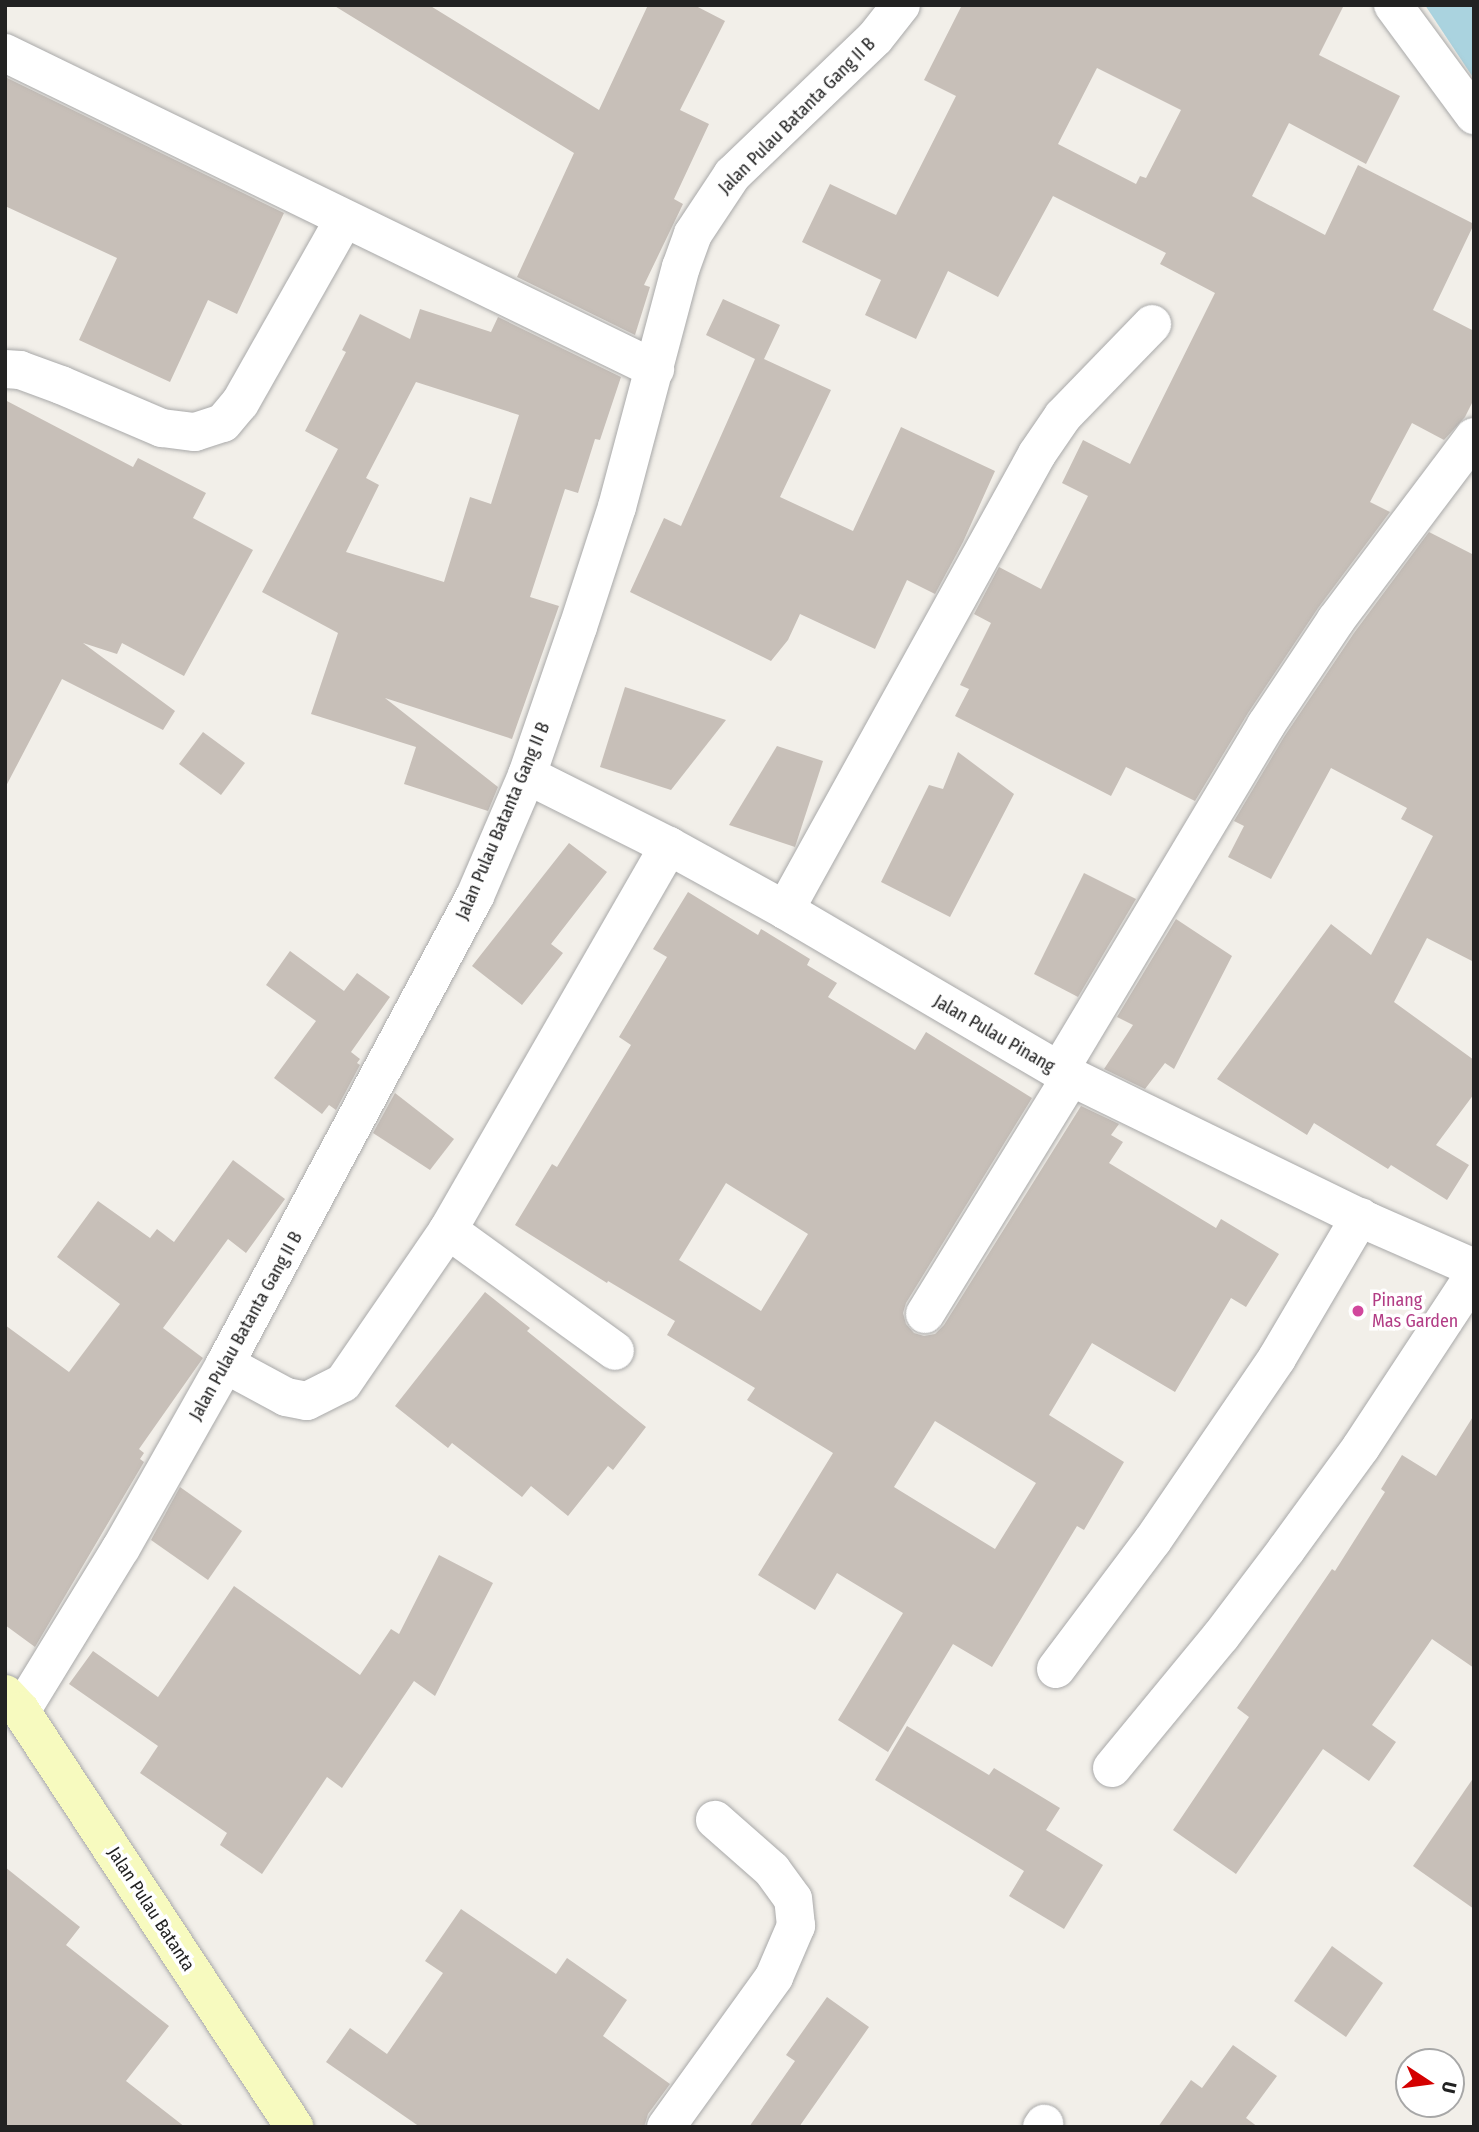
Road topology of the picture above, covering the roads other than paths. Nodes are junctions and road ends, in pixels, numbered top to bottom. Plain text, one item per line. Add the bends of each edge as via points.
1 (901, 5) edge
2 (1393, 5) edge
3 (5, 53) edge
4 (1474, 116) edge
5 (344, 219) junction
6 (1152, 324) dead end
7 (5, 369) edge
8 (655, 369) junction
9 (1474, 437) edge
10 (527, 775) junction
11 (669, 846) junction
12 (785, 910) junction
13 (1065, 1074) junction
14 (1360, 1217) junction
15 (448, 1230) junction
16 (1474, 1268) edge
17 (1474, 1275) edge
18 (925, 1314) dead end
19 (615, 1351) dead end
20 (225, 1364) junction
21 (1056, 1669) dead end
22 (13, 1703) edge
23 (1112, 1768) dead end
24 (715, 1820) dead end
25 (294, 2127) edge
26 (666, 2127) edge

1 - 8 street, Jalan Pulau Batanta Gang II B via 875,38 732,175 707,208 681,267
2 - 4 street
3 - 5 street
5 - 7 street via 240,403 223,423 195,432 162,428 61,385
5 - 8 street
6 - 12 street via 1063,416 1037,454
8 - 10 street, Jalan Pulau Batanta Gang II B via 605,543
9 - 13 street via 1335,620 1273,714
10 - 11 street, Jalan Pulau Pinang
10 - 20 street, Jalan Pulau Batanta Gang II B via 475,896
11 - 12 street, Jalan Pulau Pinang
11 - 15 street
12 - 13 street, Jalan Pulau Pinang
13 - 14 street, Jalan Pulau Pinang
13 - 18 street
14 - 16 street, Jalan Pulau Pinang
14 - 21 street via 1277,1358 1153,1540
15 - 19 street
15 - 20 street via 357,1366 328,1393 307,1401 285,1397
17 - 23 street via 1361,1447 1286,1550
20 - 22 street, Jalan Pulau Batanta Gang II B via 121,1548
22 - 25 street, Jalan Pulau Batanta
24 - 26 street via 772,1870 793,1899 796,1926 774,1977

